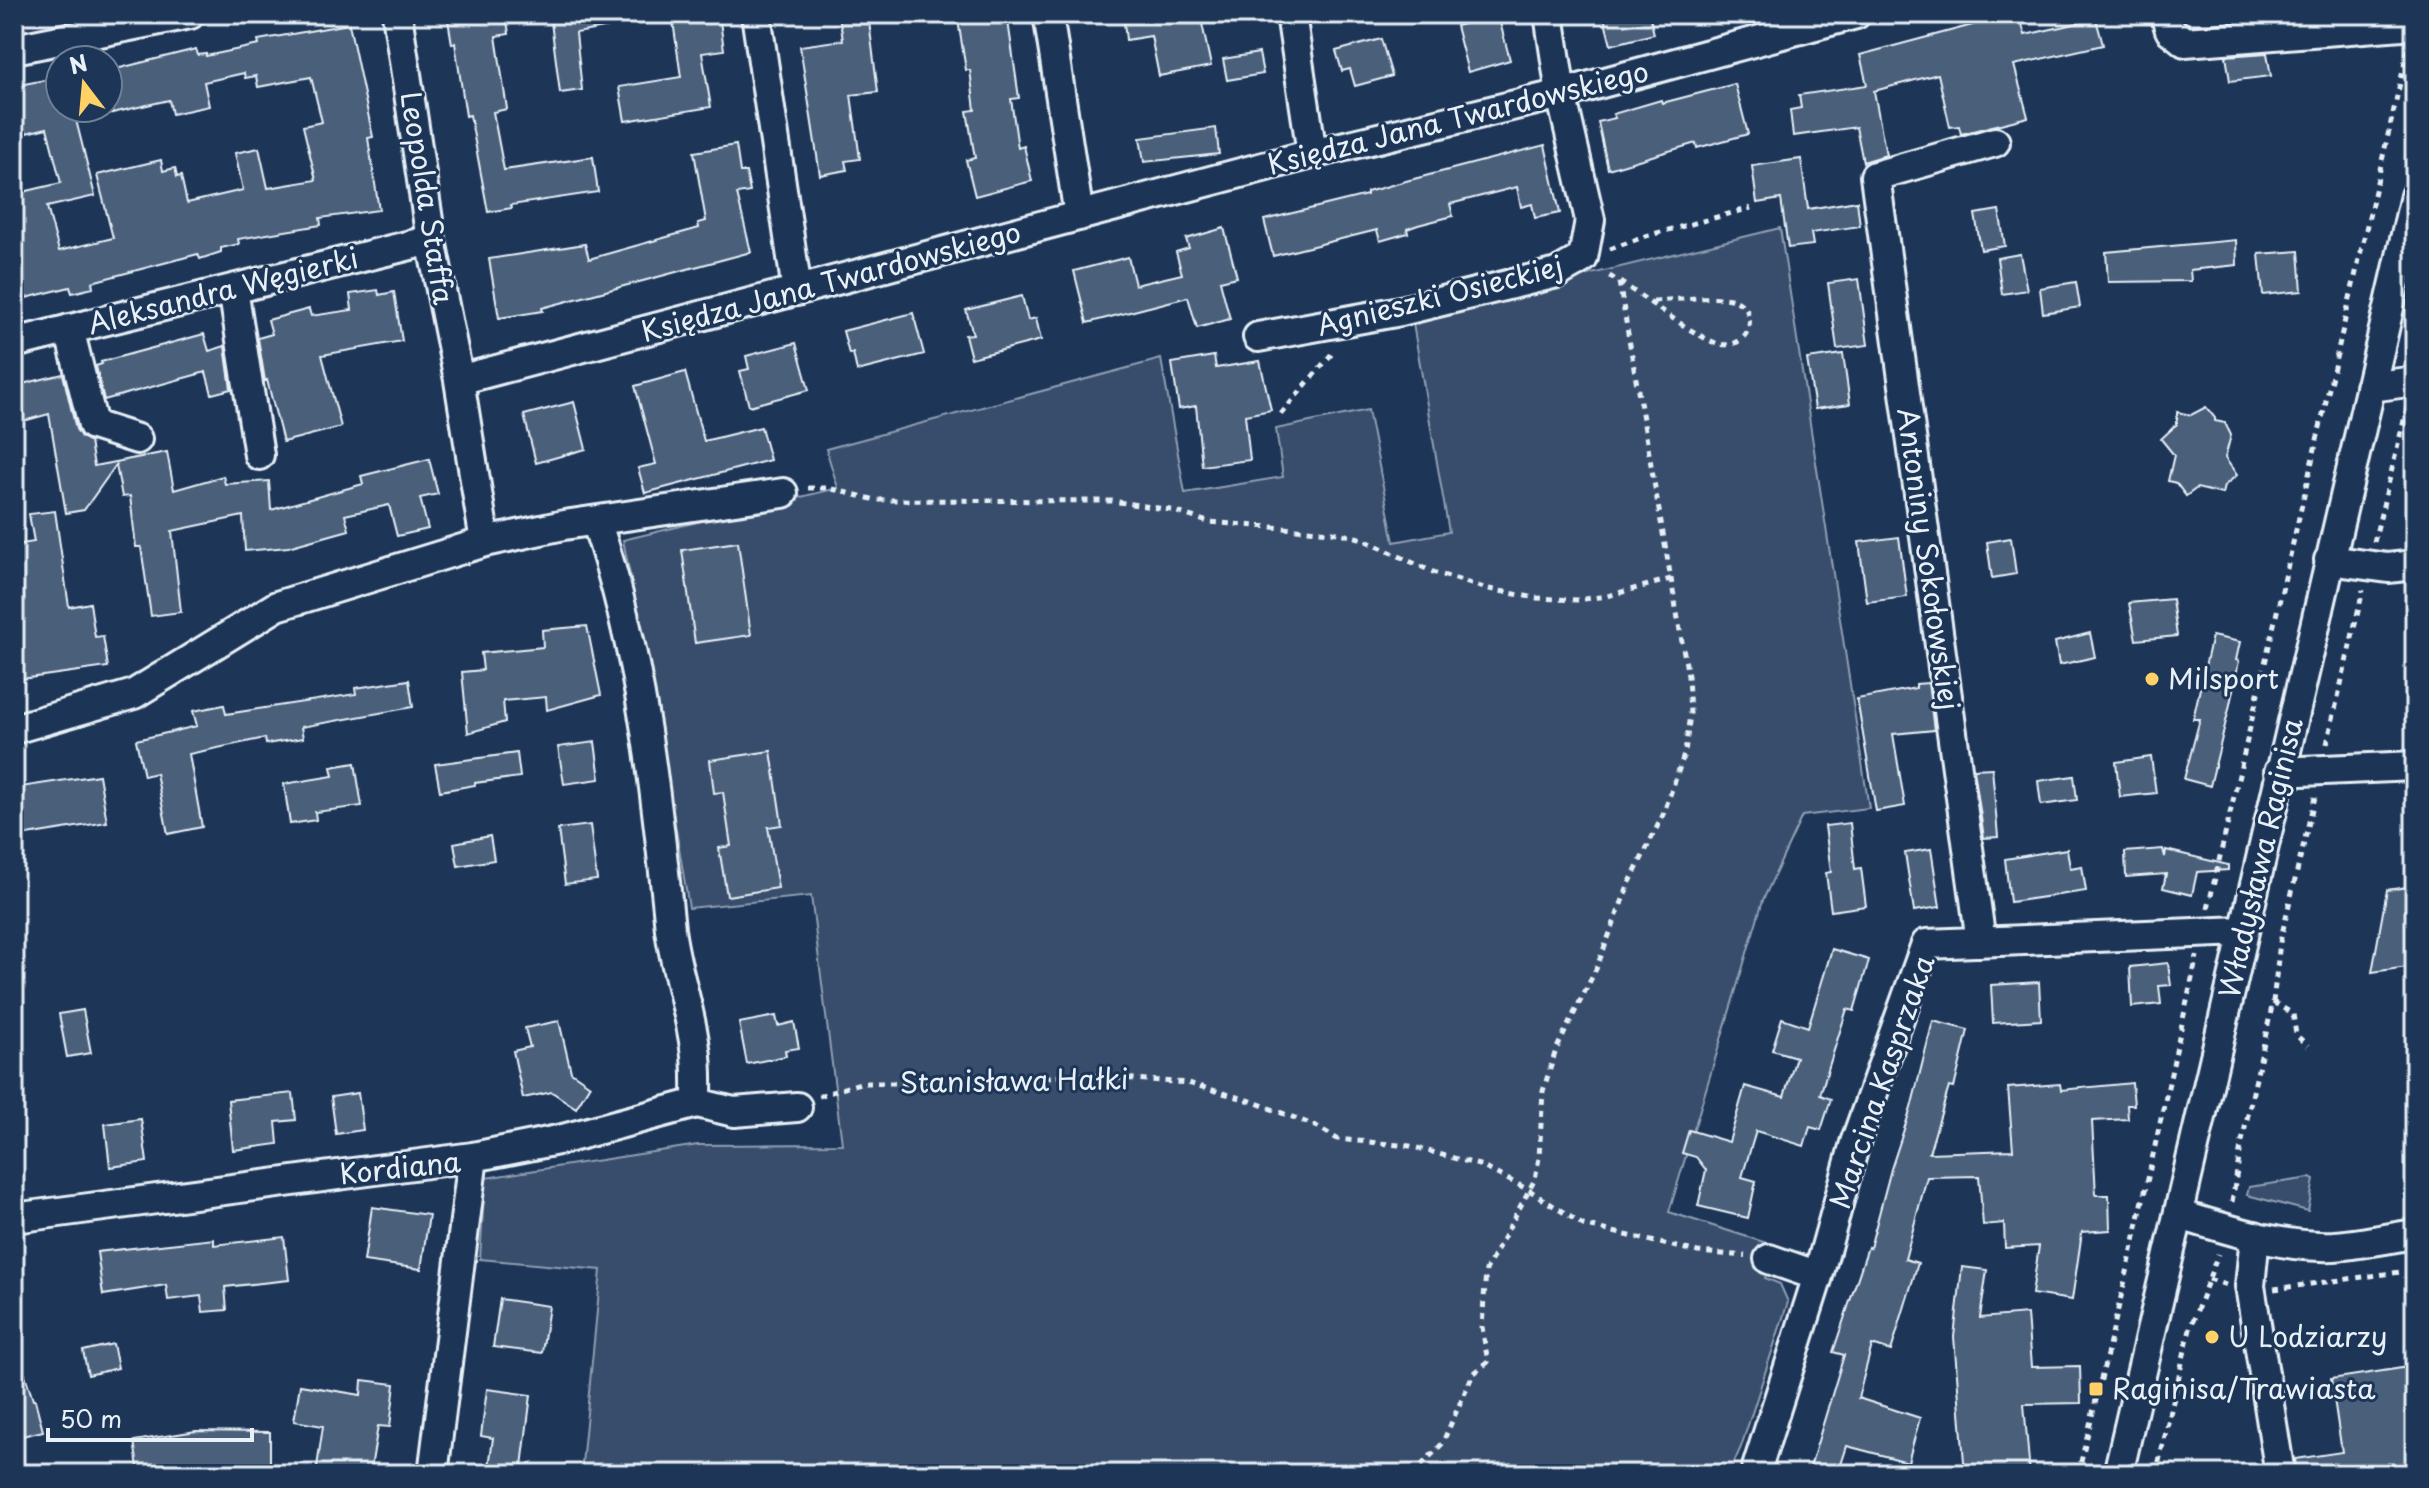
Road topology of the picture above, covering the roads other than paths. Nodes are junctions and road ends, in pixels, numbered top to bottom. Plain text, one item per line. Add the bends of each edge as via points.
1 (190, 14) edge
2 (397, 14) edge
3 (756, 14) edge
4 (1048, 14) edge
5 (1291, 14) edge
6 (1549, 14) edge
7 (1856, 14) edge
8 (2165, 14) edge
9 (1787, 24) edge
10 (2414, 24) edge
11 (14, 49) edge
12 (1561, 94) junction
13 (1995, 142) dead end
14 (1312, 154) junction
15 (2415, 196) edge
16 (1079, 216) junction
17 (431, 240) junction
18 (233, 289) junction
19 (797, 291) junction
20 (69, 329) junction
21 (1258, 337) dead end
22 (14, 343) edge
23 (459, 380) junction
24 (2414, 381) edge
25 (2370, 387) junction
26 (137, 439) dead end
27 (259, 455) dead end
28 (783, 493) road end
29 (596, 521) junction
30 (485, 542) junction
31 (2329, 560) junction
32 (2415, 565) edge
33 (14, 729) edge
34 (2415, 766) edge
35 (2279, 772) junction
36 (2243, 931) junction
37 (1981, 942) junction
38 (697, 1103) junction
39 (797, 1107) road end
40 (473, 1157) junction
41 (2180, 1215) junction
42 (14, 1218) edge
43 (2415, 1234) edge
44 (2255, 1236) junction
45 (1769, 1259) road end
46 (1818, 1276) junction
47 (433, 1474) edge
48 (1755, 1474) edge
49 (2118, 1474) edge
50 (2280, 1474) edge

1 - 11 street
2 - 17 street, Leopolda Staffa
3 - 19 street
4 - 16 street
5 - 14 street
6 - 12 street
7 - 9 street, Księdza Jana Twardowskiego
8 - 10 street via 2170,30 2185,42
9 - 12 street, Księdza Jana Twardowskiego
12 - 14 street, Księdza Jana Twardowskiego
12 - 21 street, Agnieszki Osieckiej via 1590,220 1583,258 1557,273
13 - 37 street, Antoniny Sokołowskiej via 1875,176
14 - 16 street, Księdza Jana Twardowskiego
15 - 25 street, Władysława Raginisa
16 - 19 street, Księdza Jana Twardowskiego
17 - 18 street, Aleksandra Węgierki
17 - 23 street, Leopolda Staffa
18 - 20 street, Aleksandra Węgierki
18 - 27 street
19 - 23 street, Księdza Jana Twardowskiego
20 - 22 street, Aleksandra Węgierki
20 - 26 street via 93,425
23 - 30 street
24 - 25 street
25 - 31 street, Władysława Raginisa
28 - 29 street
29 - 30 street
29 - 38 street via 623,613 646,730 674,956 696,1049
30 - 33 street via 277,606 134,694
31 - 32 street via 2388,568
31 - 35 street, Władysława Raginisa
34 - 35 street
35 - 36 street, Władysława Raginisa
36 - 37 street, Marcina Kasprzaka
36 - 41 street, Władysława Raginisa
37 - 46 street, Marcina Kasprzaka via 1926,944 1855,1143
38 - 39 street via 734,1112
38 - 40 street
40 - 42 street, Kordiana
40 - 47 street, Kordiana
41 - 44 street
41 - 49 street, Władysława Raginisa
43 - 44 street via 2332,1246
44 - 50 street via 2250,1286
45 - 46 street
46 - 48 street, Marcina Kasprzaka

